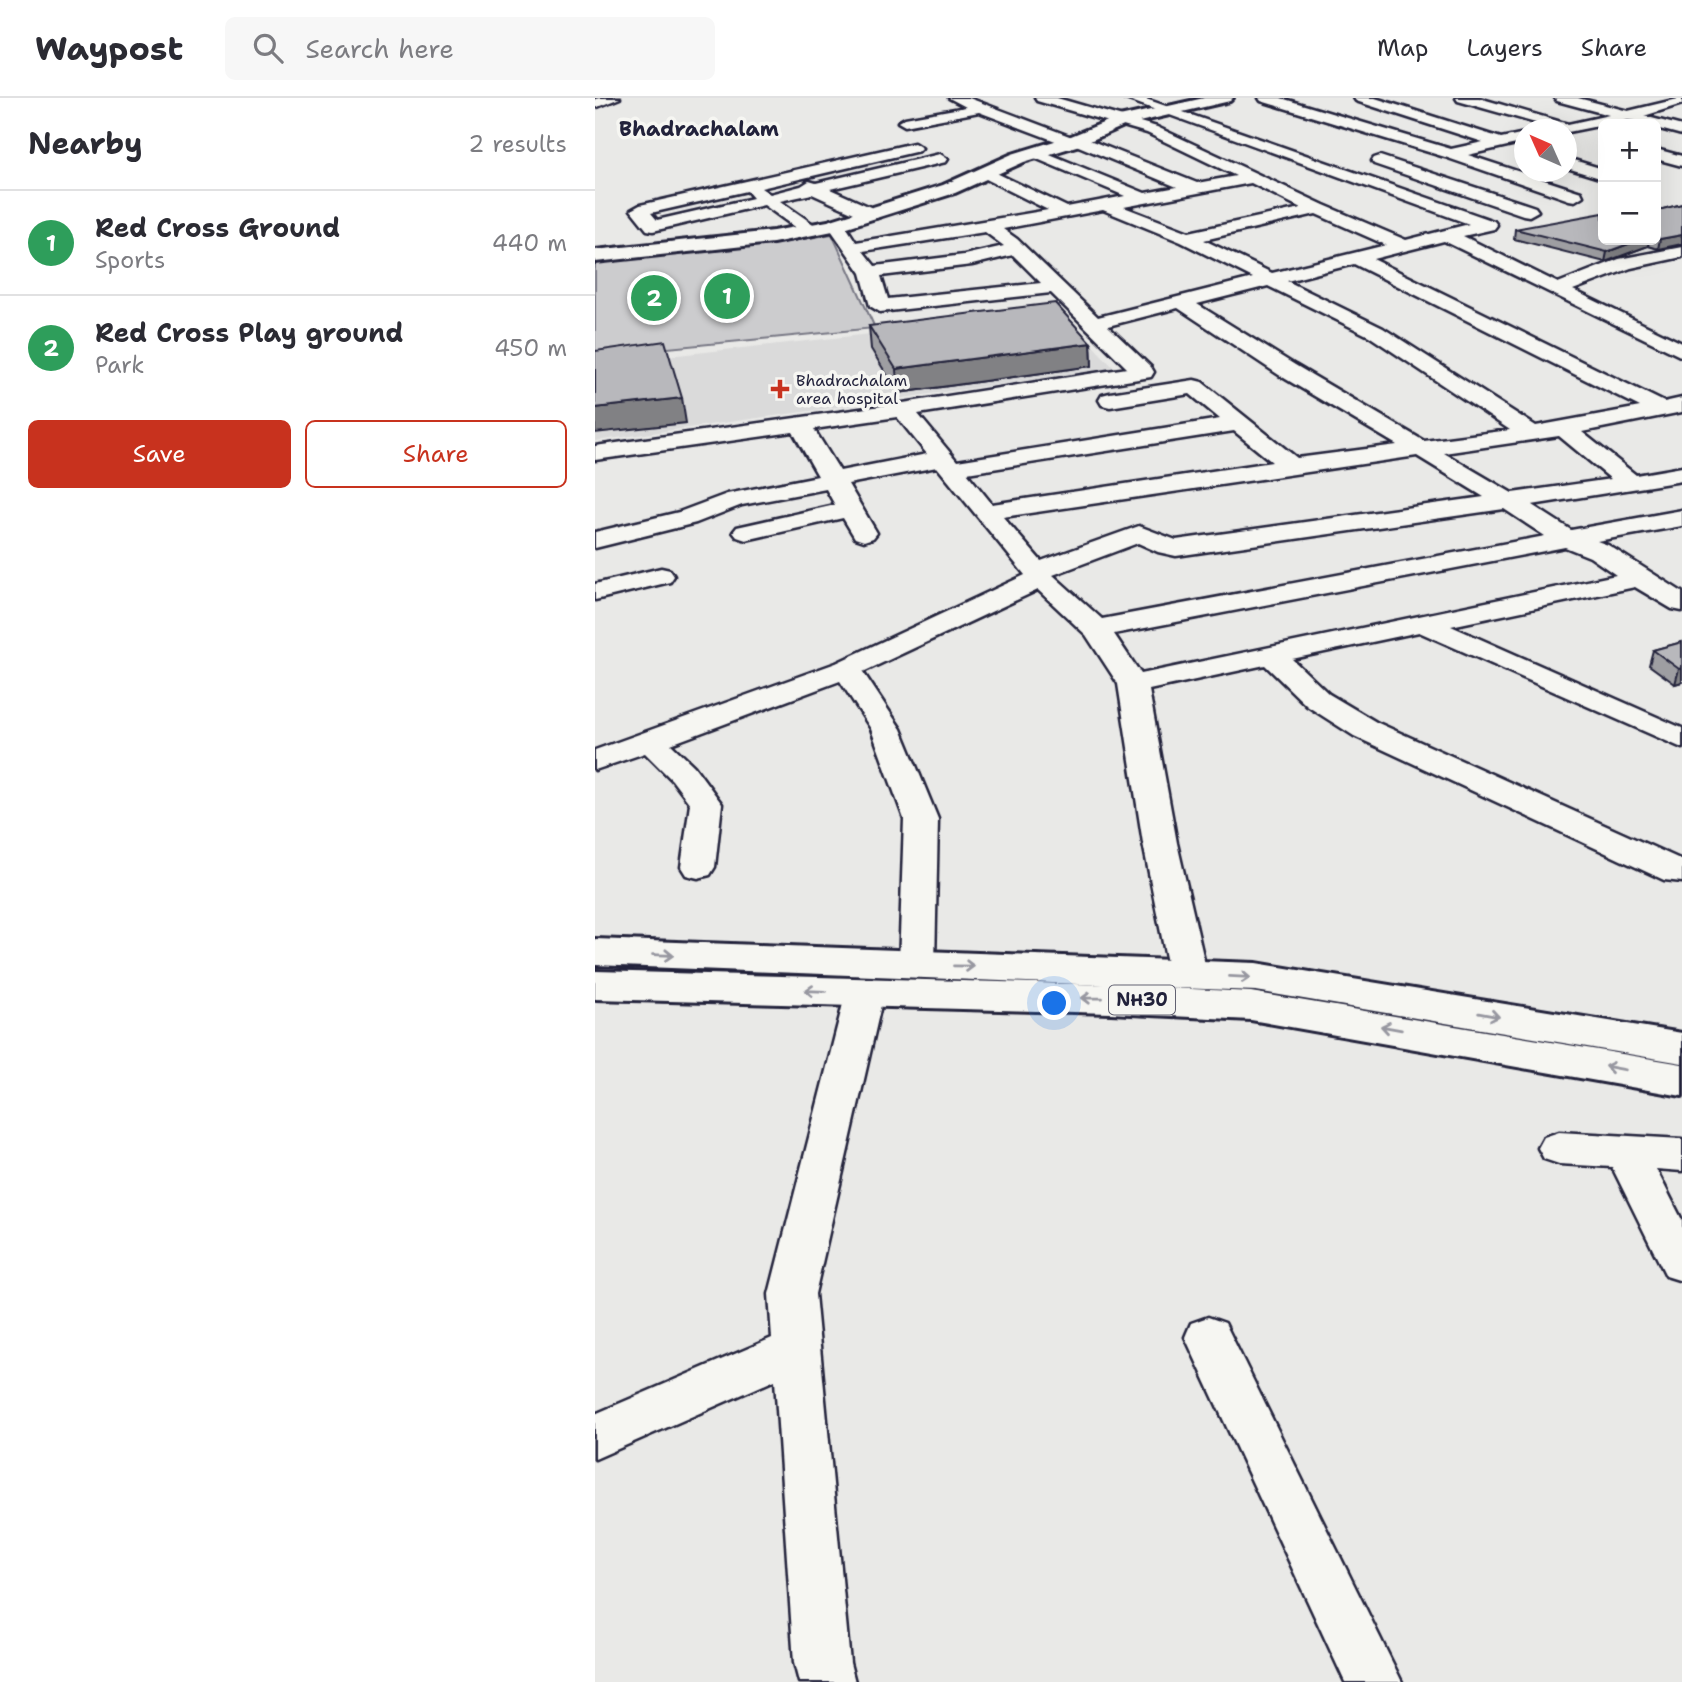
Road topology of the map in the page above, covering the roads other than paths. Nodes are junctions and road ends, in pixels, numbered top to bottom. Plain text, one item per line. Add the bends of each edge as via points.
1 (956, 98) edge
2 (1086, 98) edge
3 (1130, 98) edge
4 (1266, 98) edge
5 (1361, 98) edge
6 (1463, 98) edge
7 (1562, 98) edge
8 (1682, 100) edge
9 (1224, 101) edge
10 (1058, 104) junction
11 (1033, 106) edge
12 (978, 109) junction
13 (1166, 110) junction
14 (1000, 115) junction
15 (1628, 116) junction
16 (1531, 119) edge
17 (1121, 121) junction
18 (905, 122) dead end
19 (1577, 126) edge
20 (1682, 131) edge
21 (996, 132) dead end
22 (1577, 132) edge
23 (1598, 137) edge
24 (891, 138) dead end
25 (1514, 139) edge
26 (1074, 141) junction
27 (1501, 142) junction
28 (1018, 143) dead end
29 (1514, 147) edge
30 (914, 148) junction
31 (1039, 152) junction
32 (1450, 154) junction
33 (1661, 155) edge
34 (1369, 158) dead end
35 (940, 159) junction
36 (1682, 161) edge
37 (761, 166) dead end
38 (1395, 166) junction
39 (1577, 166) edge
40 (1682, 167) edge
41 (1661, 172) edge
42 (1598, 173) edge
43 (980, 176) junction
44 (1351, 176) junction
45 (788, 177) junction
46 (1254, 178) junction
47 (746, 186) junction
48 (814, 188) junction
49 (1197, 188) junction
50 (1598, 189) edge
51 (1280, 191) junction
52 (629, 195) dead end
53 (1575, 196) junction
54 (1143, 198) junction
55 (769, 199) junction
56 (1105, 205) junction
57 (1541, 207) junction
58 (1318, 209) junction
59 (640, 211) junction
60 (1065, 212) junction
61 (871, 214) junction
62 (836, 224) junction
63 (1488, 225) junction
64 (988, 226) junction
65 (810, 230) junction
66 (1446, 235) junction
67 (1187, 238) junction
68 (1405, 246) junction
69 (851, 248) junction
70 (1017, 249) junction
71 (1682, 252) edge
72 (595, 256) edge
73 (1357, 258) junction
74 (870, 272) junction
75 (1269, 280) junction
76 (1055, 287) junction
77 (1557, 290) junction
78 (1183, 303) junction
79 (1093, 324) junction
80 (1682, 351) edge
81 (1143, 372) junction
82 (1161, 392) junction
83 (1094, 402) dead end
84 (1672, 407) edge
85 (903, 410) junction
86 (1240, 423) junction
87 (800, 424) junction
88 (948, 426) dead end
89 (1564, 429) junction
90 (922, 430) junction
91 (1532, 434) junction
92 (1420, 448) junction
93 (595, 453) edge
94 (947, 464) junction
95 (1292, 466) junction
96 (1682, 474) edge
97 (834, 481) junction
98 (1631, 483) junction
99 (1511, 502) junction
100 (850, 509) junction
101 (986, 512) junction
102 (1682, 518) edge
103 (746, 531) dead end
104 (864, 533) dead end
105 (1567, 539) junction
106 (595, 540) edge
107 (1039, 575) junction
108 (661, 576) dead end
109 (1639, 578) junction
110 (595, 592) edge
111 (1682, 603) edge
112 (1419, 622) junction
113 (1096, 629) junction
114 (1272, 656) junction
115 (846, 668) junction
116 (1133, 684) junction
117 (1682, 739) edge
118 (649, 740) junction
119 (595, 761) edge
120 (698, 867) dead end
121 (1682, 872) edge
122 (595, 952) edge
123 (917, 965) junction
124 (1188, 974) junction
125 (595, 985) edge
126 (865, 992) junction
127 (1682, 1048) edge
128 (1682, 1080) edge
129 (1559, 1148) dead end
130 (1626, 1152) junction
131 (1682, 1155) edge
132 (1682, 1263) edge
133 (1207, 1337) dead end
134 (796, 1349) junction
135 (595, 1437) edge
136 (827, 1682) edge
137 (1374, 1682) edge

1 - 12 street
2 - 10 street
3 - 13 street
4 - 32 street
5 - 27 street
6 - 16 street
7 - 15 street
8 - 15 street
9 - 13 main road
10 - 11 street
10 - 17 street
11 - 14 street
12 - 14 street
12 - 18 street
12 - 21 street
13 - 17 main road
13 - 44 street
14 - 26 street
15 - 19 street
15 - 20 street
17 - 26 main road
17 - 46 street via 1152,130
22 - 23 street
24 - 30 street
25 - 27 street
26 - 31 main road
26 - 49 street
27 - 29 street
27 - 32 street
28 - 31 street
30 - 35 street
30 - 45 street
31 - 43 main road
31 - 54 street
32 - 38 street
32 - 53 street
33 - 36 street
34 - 38 street
35 - 43 street
35 - 48 street
37 - 45 street
38 - 44 street
38 - 57 street
39 - 42 street
40 - 41 street
43 - 60 street
43 - 61 main road
44 - 51 street
44 - 63 street
45 - 47 street
45 - 48 street
46 - 49 street
46 - 51 street
47 - 55 street
47 - 59 street
48 - 55 street
48 - 61 street
49 - 54 street
50 - 53 street
51 - 58 street
52 - 59 street
53 - 57 street
54 - 56 street
55 - 59 street via 653,226
55 - 65 street
56 - 60 street
56 - 67 street
57 - 63 street
58 - 67 street
58 - 68 street
60 - 64 street
61 - 62 main road
62 - 65 main road
62 - 69 street
63 - 66 street
64 - 69 street
64 - 70 street
65 - 72 main road
66 - 68 street
66 - 77 street
67 - 75 street
68 - 73 street
69 - 74 street
70 - 74 street via 972,260
70 - 76 street
71 - 77 street via 1626,262
73 - 75 street
73 - 84 street
74 - 76 street via 880,306
75 - 78 street
75 - 91 street via 1376,332
76 - 79 street
77 - 80 street
78 - 79 street
78 - 92 street
79 - 81 street
81 - 82 street
81 - 85 street
82 - 83 street
82 - 86 street via 1194,387
84 - 89 street
85 - 87 street
85 - 90 street
86 - 94 street
86 - 95 street
87 - 93 street
87 - 97 street
88 - 90 street
89 - 91 street
89 - 98 street
90 - 94 street
91 - 92 street
92 - 95 street
92 - 99 street
94 - 97 street
94 - 101 street
95 - 101 street
96 - 98 street
97 - 100 street
97 - 106 street via 736,499 687,519
98 - 99 street
99 - 105 street
99 - 107 street via 1177,548 1139,534
100 - 103 street
100 - 104 street
101 - 107 street
102 - 105 street
105 - 109 street via 1599,551
105 - 113 street
107 - 113 street
107 - 115 street
108 - 110 street
109 - 111 street
109 - 112 street
112 - 114 street
112 - 117 street
113 - 116 street
114 - 116 street
114 - 121 street via 1318,700 1366,729
115 - 118 street
115 - 123 street via 886,729 921,819
116 - 124 street
118 - 119 street
118 - 120 street via 706,804
122 -> 123 main road, NH30
123 -> 124 main road, NH30
124 -> 127 main road, NH30 via 1256,977
126 -> 125 main road, NH30
128 -> 126 main road, NH30 via 1251,1006
126 - 134 street via 792,1294
129 - 130 street
130 - 131 street
130 - 132 street
133 - 137 street
134 - 135 street
134 - 136 street

